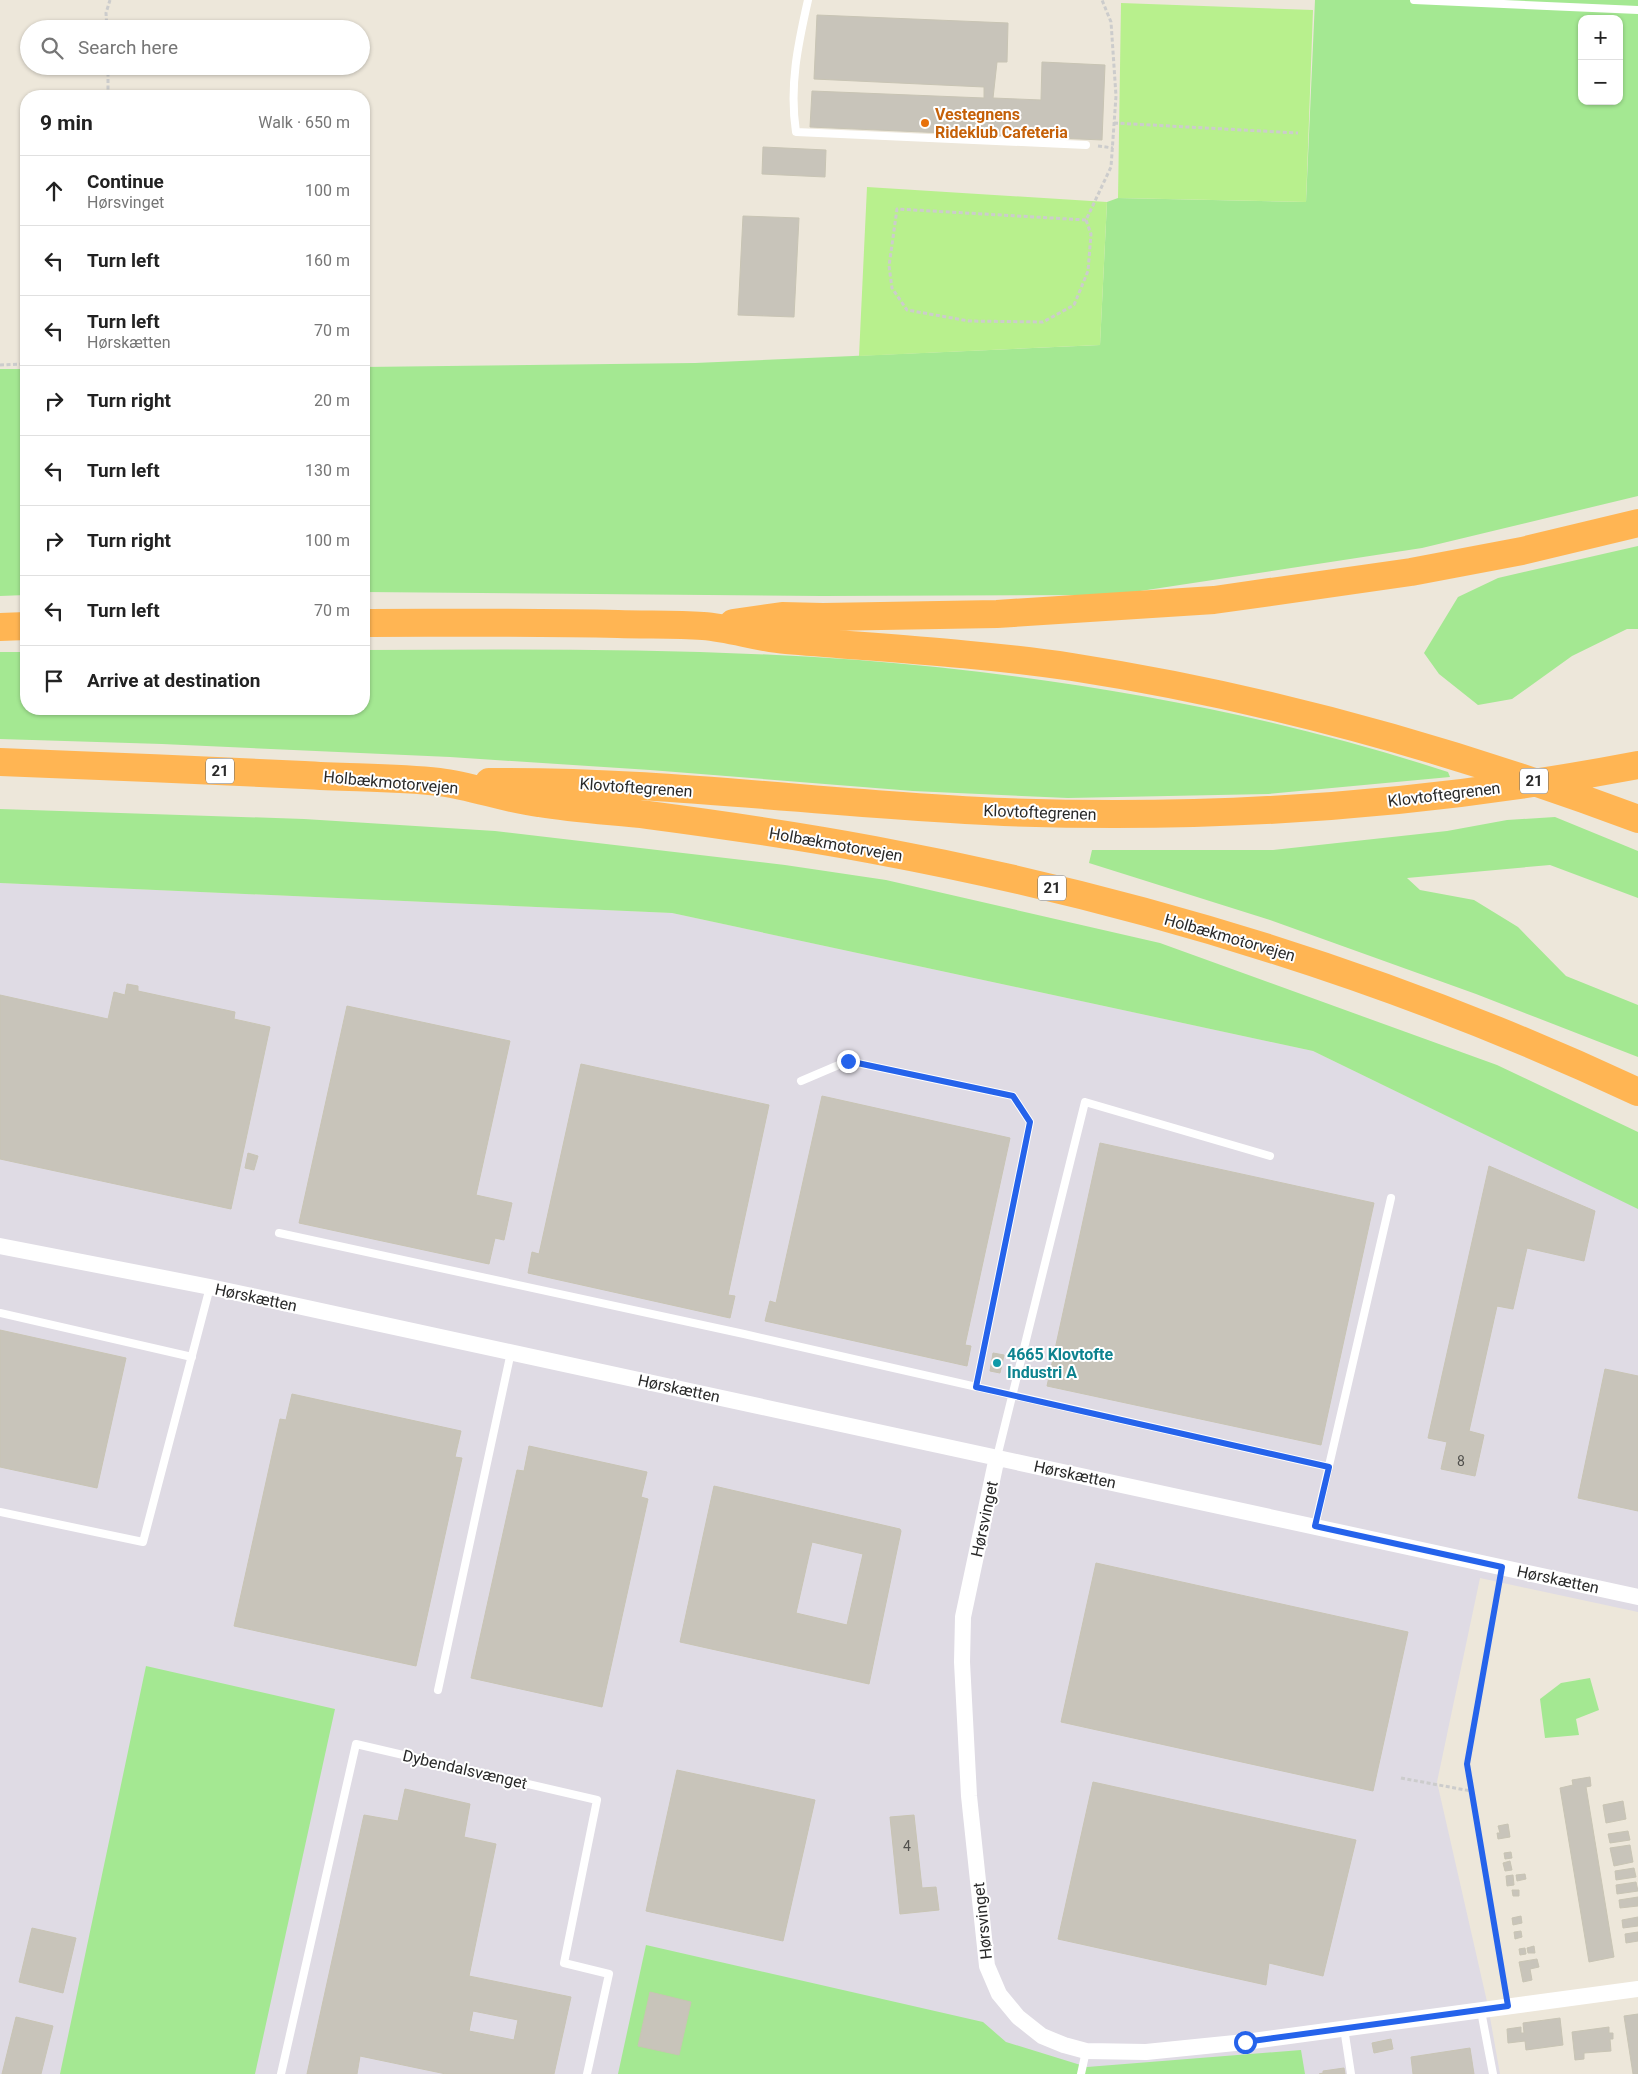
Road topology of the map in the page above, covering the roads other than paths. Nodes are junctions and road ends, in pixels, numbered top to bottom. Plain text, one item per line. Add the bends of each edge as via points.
1 (808, 0) edge
2 (1414, 0) edge
3 (1638, 10) edge
4 (1086, 145) dead end
5 (1638, 523) edge
6 (370, 623) edge
7 (20, 626) edge
8 (706, 626) junction
9 (0, 627) edge
10 (0, 762) edge
11 (1638, 766) edge
12 (440, 782) junction
13 (1638, 819) edge
14 (801, 1082) dead end
15 (1638, 1092) edge
16 (1270, 1156) dead end
17 (1391, 1198) dead end
18 (279, 1233) dead end
19 (0, 1246) edge
20 (210, 1287) junction
21 (0, 1313) edge
22 (511, 1352) junction
23 (192, 1357) junction
24 (976, 1387) junction
25 (1013, 1395) junction
26 (997, 1457) junction
27 (1329, 1467) junction
28 (0, 1512) edge
29 (1315, 1526) junction
30 (1638, 1597) edge
31 (438, 1690) dead end
32 (1638, 1989) edge
33 (1485, 2010) junction
34 (1344, 2028) junction
35 (1086, 2051) junction
36 (281, 2074) edge
37 (587, 2074) edge
38 (1081, 2074) edge
39 (1351, 2074) edge
40 (1493, 2074) edge

1 - 4 lane via 795,56 792,108 796,132
2 - 3 lane
5 - 8 highway via 1411,572 1214,600 997,614 782,616
6 - 8 highway, 21
7 - 9 highway
8 - 13 highway, 21 via 782,640 952,652 1072,667 1192,689 1429,747 1551,786
10 - 12 highway, Holbækmotorvejen / 21
11 - 12 highway, Klovtoftegrenen via 1484,790 1387,801 1285,809 1094,814 922,808 545,782
12 - 15 highway, Holbækmotorvejen / 21 via 538,803 676,819 872,850 1073,893 1243,940 1393,989 1522,1040
14 - 24 lane via 848,1061 1013,1096 1030,1122
16 - 25 lane via 1085,1102
17 - 27 lane
18 - 24 lane
19 - 20 street, Hørskætten
20 - 22 street, Hørskætten
20 - 23 lane
21 - 23 lane
22 - 26 street, Hørskætten
22 - 31 lane
23 - 28 lane via 143,1542
24 - 25 lane
25 - 26 lane
25 - 27 lane
26 - 29 street, Hørskætten
26 - 35 street, Hørsvinget via 963,1617 962,1662 969,1796 987,1966 999,1994 1018,2017 1042,2036
27 - 29 lane
29 - 30 street, Hørskætten
32 - 33 street, Hørsvinget
33 - 34 street, Hørsvinget
33 - 40 lane
34 - 35 street, Hørsvinget via 1146,2052
34 - 39 lane
35 - 38 lane
36 - 37 lane, Dybendalsvænget via 356,1744 597,1800 564,1963 609,1974

